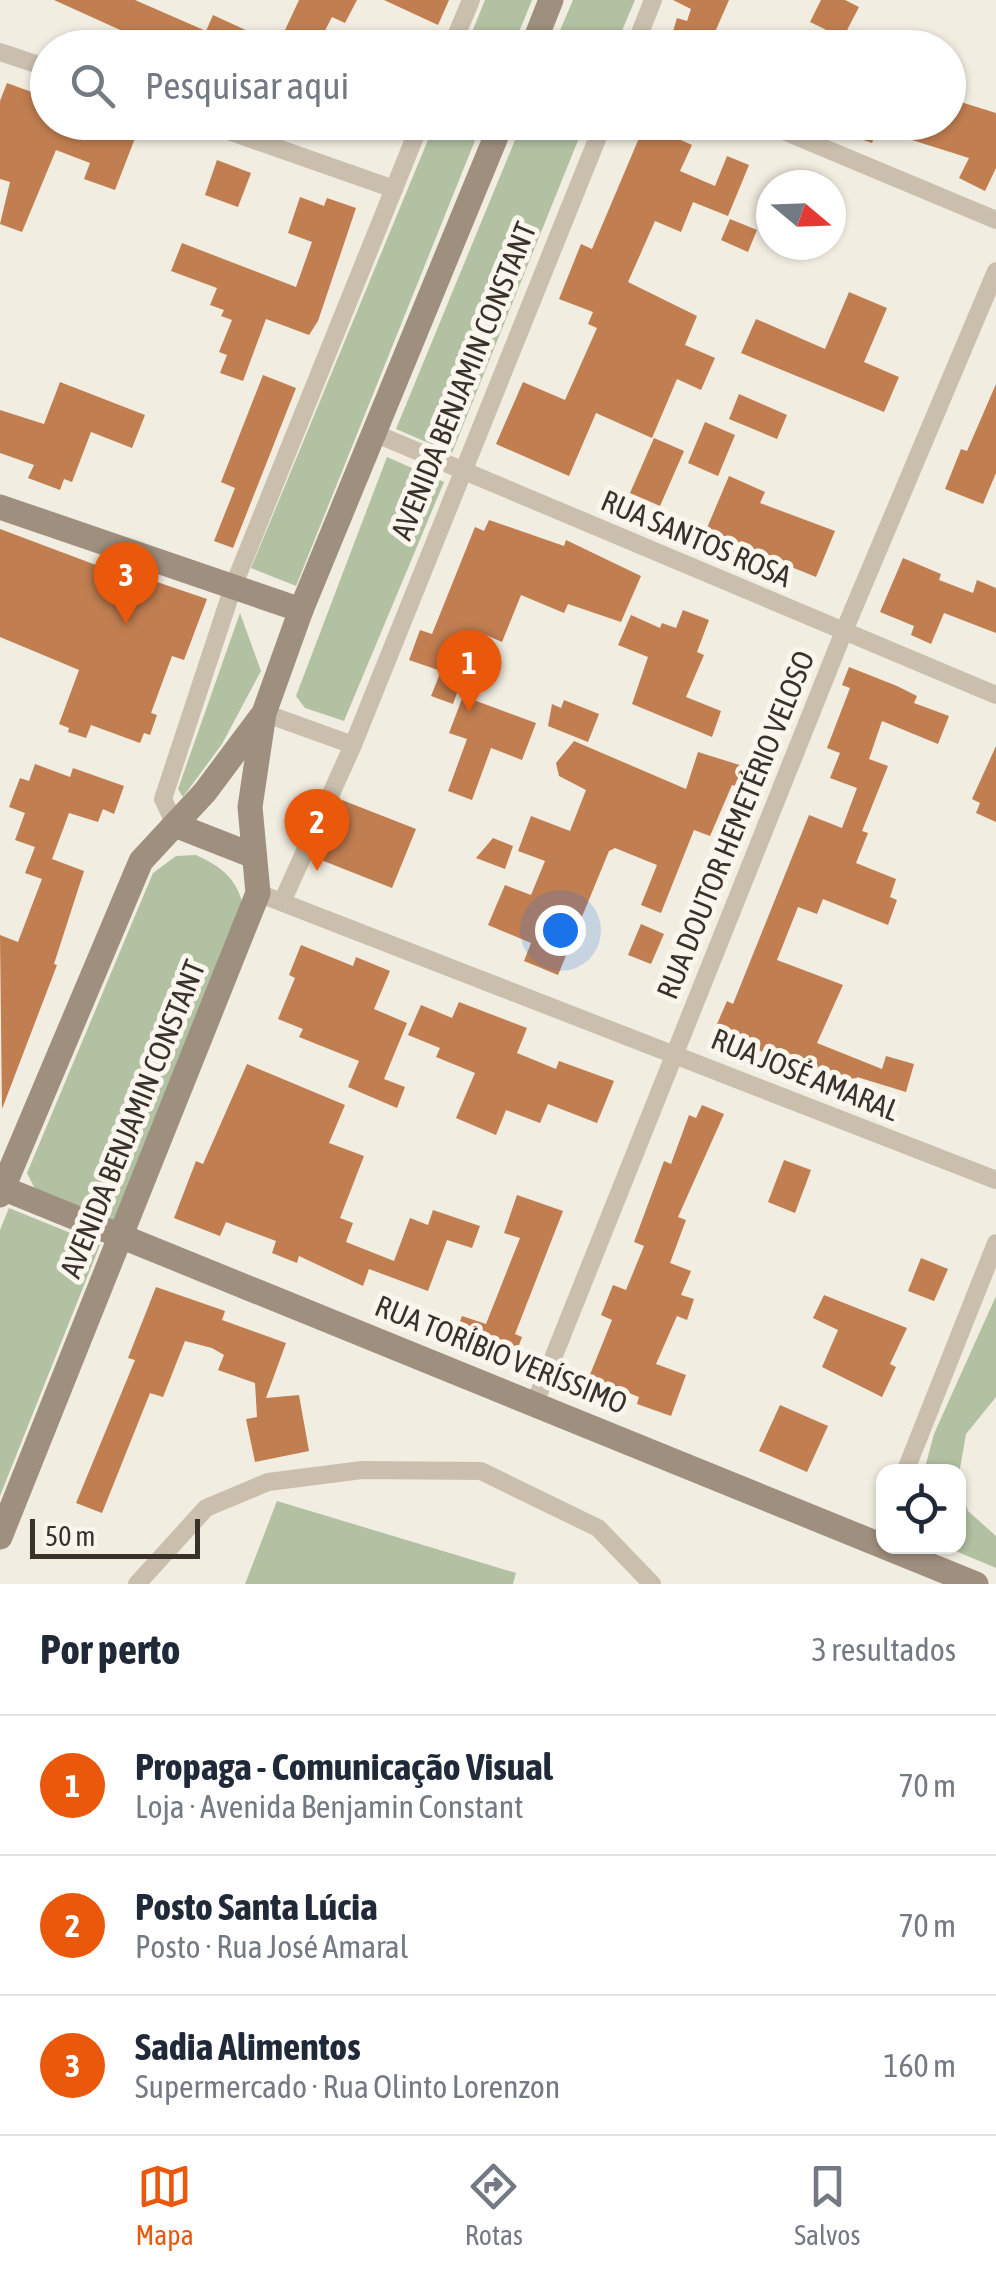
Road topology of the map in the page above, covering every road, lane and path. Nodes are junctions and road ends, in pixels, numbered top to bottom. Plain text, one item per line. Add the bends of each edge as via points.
1 (471, 0) edge
2 (550, 0) edge
3 (653, 0) edge
4 (459, 30) edge
5 (539, 30) edge
6 (641, 30) edge
7 (0, 52) edge
8 (30, 62) edge
9 (254, 140) edge
10 (414, 140) edge
11 (495, 140) edge
12 (597, 140) edge
13 (805, 140) edge
14 (394, 189) junction
15 (996, 220) edge
16 (996, 270) edge
17 (374, 433) junction
18 (463, 470) junction
19 (0, 508) edge
20 (233, 587) junction
21 (300, 610) junction
22 (844, 631) junction
23 (996, 694) edge
24 (264, 714) junction
25 (352, 744) junction
26 (175, 824) junction
27 (254, 856) junction
28 (270, 898) junction
29 (674, 1052) junction
30 (996, 1180) edge
31 (1, 1190) edge
32 (122, 1236) junction
33 (996, 1243) edge
34 (535, 1403) junction
35 (908, 1464) edge
36 (876, 1535) edge
37 (0, 1537) edge
38 (915, 1554) edge
39 (136, 1584) edge
40 (652, 1584) edge
41 (976, 1584) edge

1 - 4 street
2 - 5 main road
3 - 6 street
7 - 8 street
9 - 14 street
10 - 14 street
11 - 17 main road, AVENIDA BENJAMIN CONSTANT
12 - 18 street, AVENIDA BENJAMIN CONSTANT
13 - 15 street
14 - 20 street
16 - 22 street, RUA DOUTOR HEMETÉRIO VELOSO
17 - 18 street, RUA SANTOS ROSA
17 - 21 main road, AVENIDA BENJAMIN CONSTANT
18 - 22 street, RUA SANTOS ROSA
18 - 25 street, AVENIDA BENJAMIN CONSTANT
19 - 20 main road
20 - 21 main road
20 - 26 street via 163,799
21 - 24 main road, AVENIDA BENJAMIN CONSTANT
22 - 23 street, RUA SANTOS ROSA
22 - 29 street, RUA DOUTOR HEMETÉRIO VELOSO
24 - 25 street
24 - 26 main road, AVENIDA BENJAMIN CONSTANT
24 - 27 main road, AVENIDA BENJAMIN CONSTANT via 250,807
25 - 28 street, AVENIDA BENJAMIN CONSTANT
26 - 27 main road
26 - 31 main road, AVENIDA BENJAMIN CONSTANT via 140,862
27 - 28 main road, AVENIDA BENJAMIN CONSTANT
28 - 29 street, RUA JOSÉ AMARAL
28 - 32 main road, AVENIDA BENJAMIN CONSTANT
29 - 30 street, RUA JOSÉ AMARAL
29 - 34 street, RUA DOUTOR HEMETÉRIO VELOSO
31 - 32 main road, RUA TORÍBIO VERÍSSIMO
32 - 34 main road, RUA TORÍBIO VERÍSSIMO
32 - 37 main road, AVENIDA BENJAMIN CONSTANT
33 - 35 street
34 - 36 main road, RUA TORÍBIO VERÍSSIMO
38 - 41 main road, RUA TORÍBIO VERÍSSIMO
39 - 40 street via 206,1508 268,1482 362,1470 481,1471 598,1528

